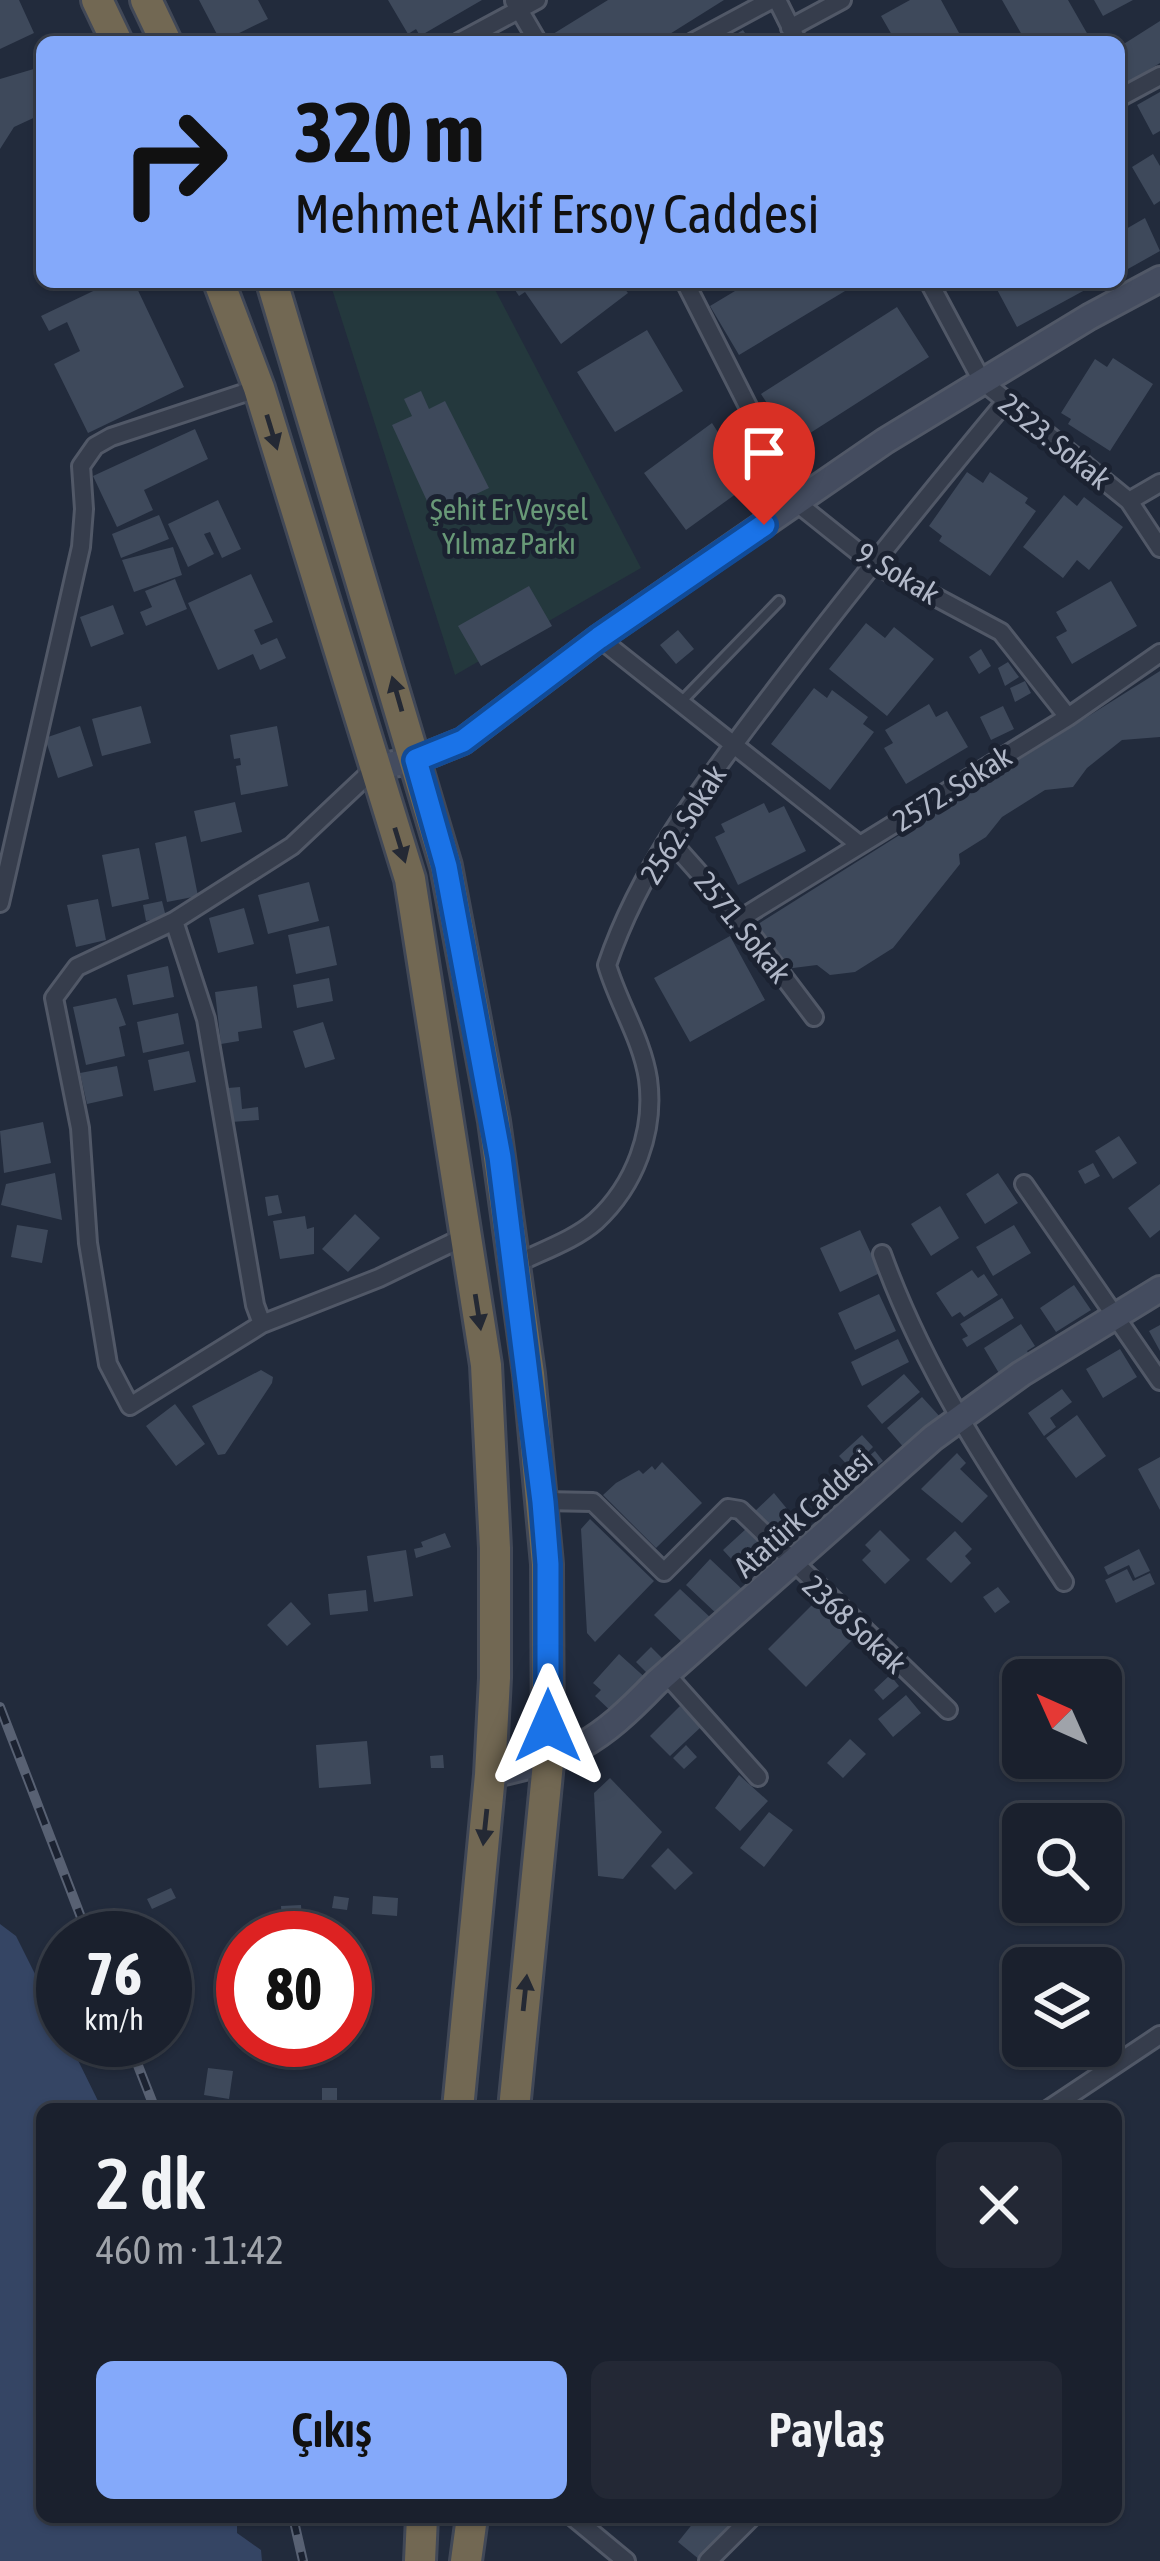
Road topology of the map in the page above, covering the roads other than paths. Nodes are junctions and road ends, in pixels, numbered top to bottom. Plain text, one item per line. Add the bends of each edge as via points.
1 (97, 0) edge
2 (146, 0) edge
3 (537, 0) edge
4 (774, 0) edge
5 (842, 0) edge
6 (516, 5) edge
7 (794, 35) edge
8 (114, 36) edge
9 (163, 36) edge
10 (469, 36) edge
11 (534, 36) edge
12 (705, 36) edge
13 (1160, 76) edge
14 (1125, 95) edge
15 (1160, 278) edge
16 (221, 288) edge
17 (274, 288) edge
18 (689, 288) edge
19 (932, 288) edge
20 (982, 381) junction
21 (259, 388) junction
22 (1006, 401) junction
23 (1160, 483) edge
24 (1129, 501) junction
25 (797, 503) junction
26 (1160, 548) edge
27 (872, 563) junction
28 (779, 601) dead end
29 (599, 638) junction
30 (1160, 653) edge
31 (679, 704) junction
32 (1068, 717) junction
33 (731, 747) junction
34 (416, 760) junction
35 (377, 766) junction
36 (669, 839) junction
37 (860, 845) junction
38 (0, 903) edge
39 (740, 919) junction
40 (174, 921) junction
41 (814, 1017) dead end
42 (1024, 1184) dead end
43 (466, 1236) junction
44 (882, 1254) dead end
45 (514, 1264) junction
46 (1160, 1289) edge
47 (1117, 1313) junction
48 (262, 1324) junction
49 (1160, 1381) edge
50 (957, 1420) junction
51 (543, 1502) junction
52 (791, 1563) junction
53 (1064, 1582) dead end
54 (666, 1674) junction
55 (948, 1710) dead end
56 (548, 1763) junction
57 (490, 1775) junction
58 (758, 1777) dead end
59 (1160, 2035) edge
60 (459, 2103) edge
61 (515, 2103) edge
62 (1058, 2103) edge
63 (422, 2523) edge
64 (471, 2523) edge
65 (580, 2523) edge
66 (746, 2523) edge
67 (420, 2561) edge
68 (466, 2561) edge
69 (626, 2561) edge
70 (708, 2561) edge

1 - 8 highway
2 - 9 highway
3 - 6 street
4 - 7 street
4 - 12 street
5 - 7 street
6 - 10 street
6 - 11 street
13 - 14 street
15 - 20 street
16 - 21 highway
34 -> 17 highway
18 - 25 street, 9. Sokak
19 - 20 street
20 - 22 street, 2523. Sokak
20 - 25 street
21 -> 35 highway
21 - 38 street via 111,437 81,466 81,547
22 - 24 street, 2523. Sokak
22 - 27 street, 2562. Sokak
23 - 24 street, 2523. Sokak
24 - 26 street, 2523. Sokak
25 - 27 street, 9. Sokak
25 - 29 street
27 - 32 street, 9. Sokak via 1001,632
27 - 33 street, 2562. Sokak
28 - 31 lane
29 - 31 street
29 - 34 street via 463,741
30 - 32 street, 2572. Sokak
31 - 33 street
32 - 37 street, 2572. Sokak
33 - 36 street, 2562. Sokak
33 - 37 street
34 - 35 street
34 - 45 highway via 446,866
35 - 40 street via 292,845
35 -> 43 highway via 410,879
36 - 39 street, 2571. Sokak
36 - 45 street, 2562. Sokak via 607,965 648,1079 644,1147 593,1224
37 - 39 street, 2572. Sokak
39 - 41 street, 2571. Sokak
40 - 48 street via 206,1019
40 - 48 street via 76,967 55,998 80,1128 108,1364 130,1406
42 - 47 street
43 - 48 street
43 -> 57 highway via 486,1365 495,1548
44 - 50 street
45 - 51 highway
46 - 47 street, Atatürk Caddesi
47 - 49 street
47 - 50 street, Atatürk Caddesi
50 - 52 street, Atatürk Caddesi
50 - 53 street
51 - 52 street, 2368 Sokak via 593,1502 664,1572 728,1508 740,1510
51 - 56 highway
52 - 54 street, Atatürk Caddesi
52 - 55 street, 2368 Sokak
54 - 56 street, Atatürk Caddesi via 602,1734
54 - 58 street
56 - 57 street, Atatürk Caddesi
61 -> 56 highway
57 -> 60 highway
59 - 62 street
63 - 67 highway
64 - 68 highway
65 - 69 street
66 - 70 street

